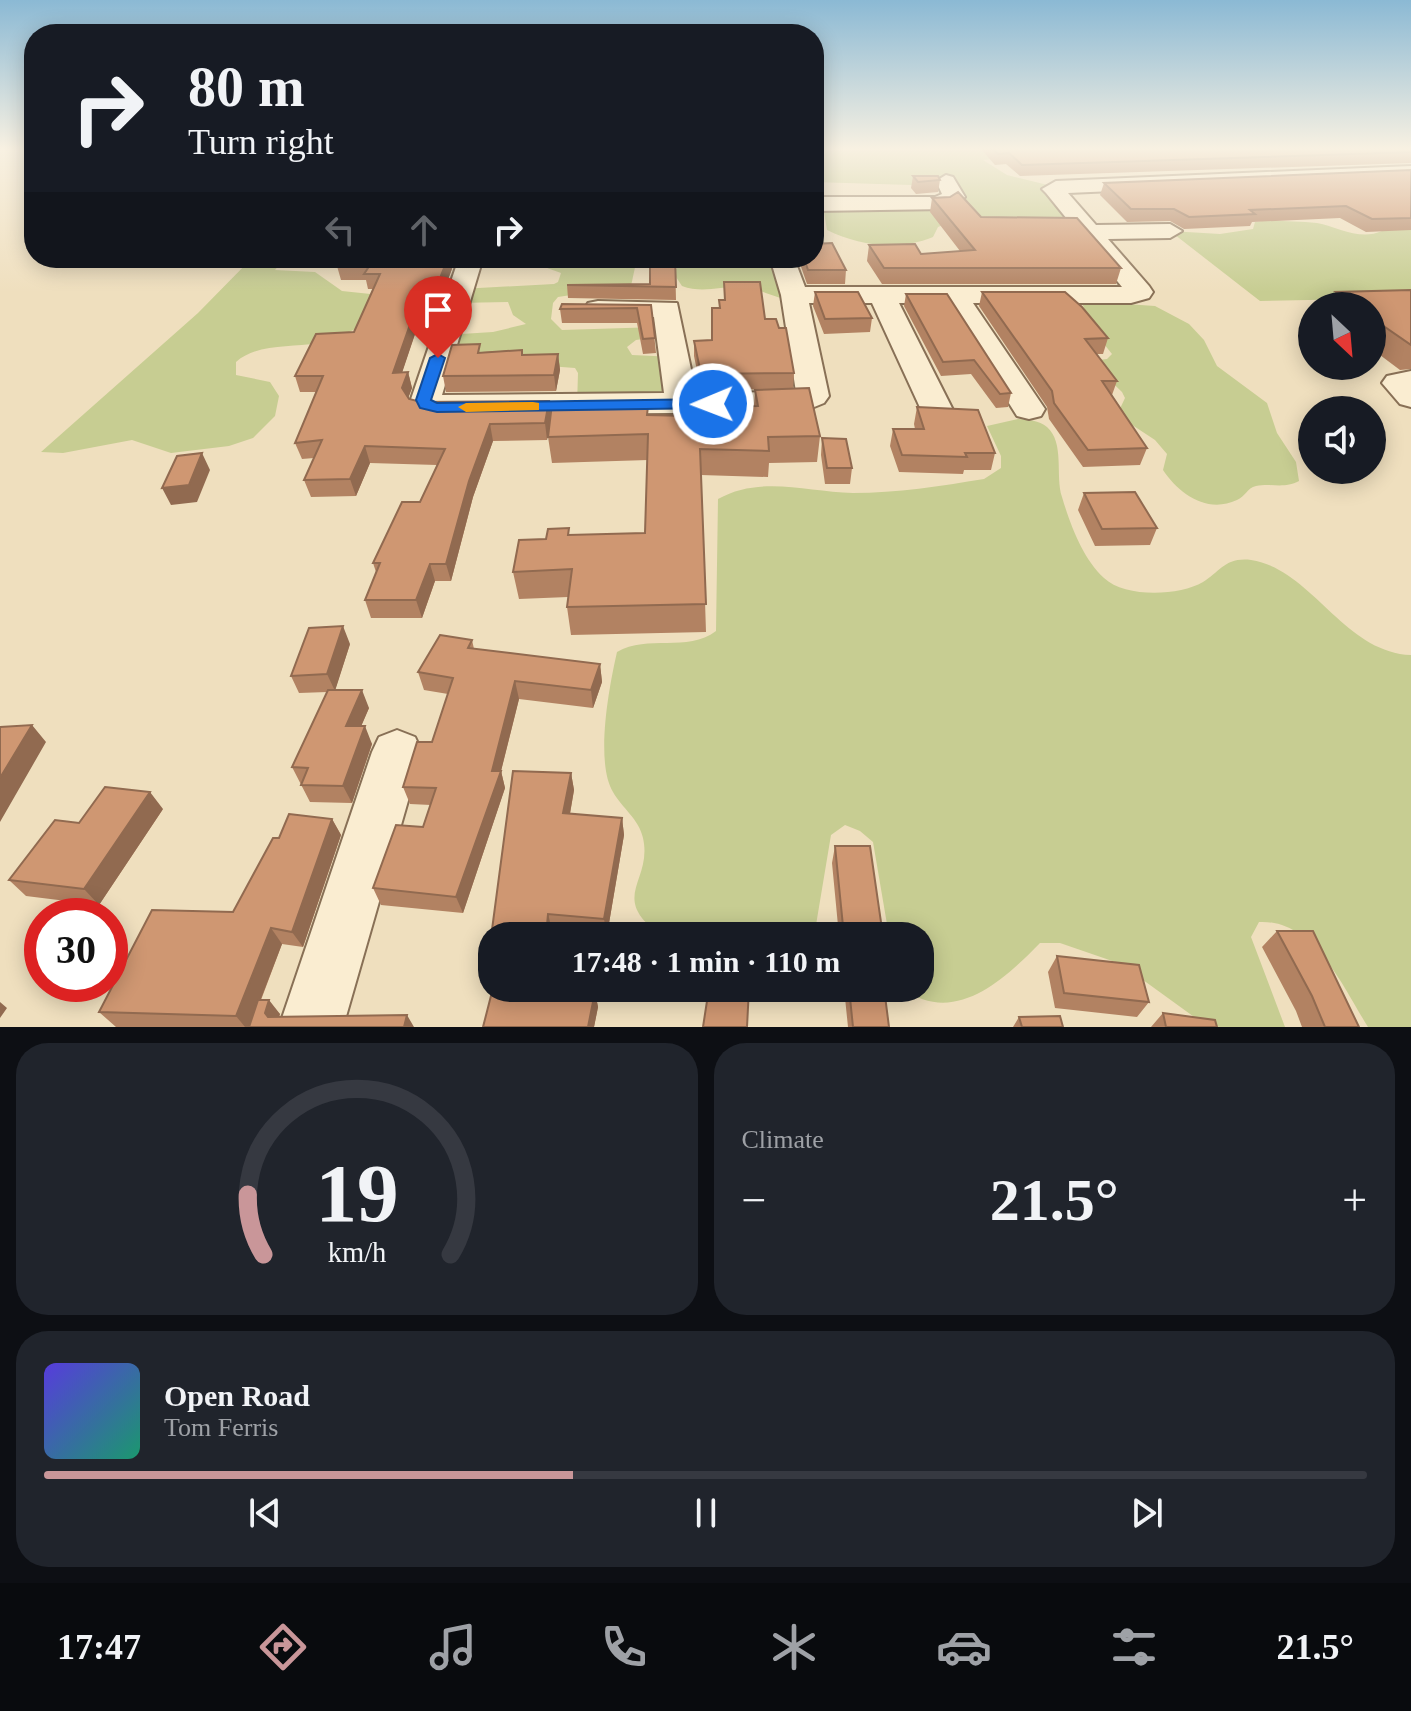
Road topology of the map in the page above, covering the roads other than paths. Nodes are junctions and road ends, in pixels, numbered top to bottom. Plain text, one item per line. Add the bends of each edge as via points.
1 (953, 196) edge
2 (1059, 196) edge
3 (824, 204) edge
4 (1170, 231) dead end
5 (1089, 232) junction
6 (468, 268) edge
7 (785, 268) edge
8 (881, 294) junction
9 (954, 294) junction
10 (794, 295) junction
11 (577, 309) edge
12 (1411, 380) edge
13 (1411, 397) edge
14 (682, 404) junction
15 (1029, 409) dead end
16 (939, 414) edge
17 (397, 752) dead end
18 (311, 1027) edge

1 - 3 street via 939,204
2 - 5 street
4 - 5 street
5 - 9 street via 1140,292
6 - 14 street via 425,405
7 - 10 street
8 - 9 street
8 - 10 street
8 - 16 street
9 - 15 street
10 - 14 street via 810,400
11 - 14 street via 667,309
12 - 13 street via 1398,383
17 - 18 street

